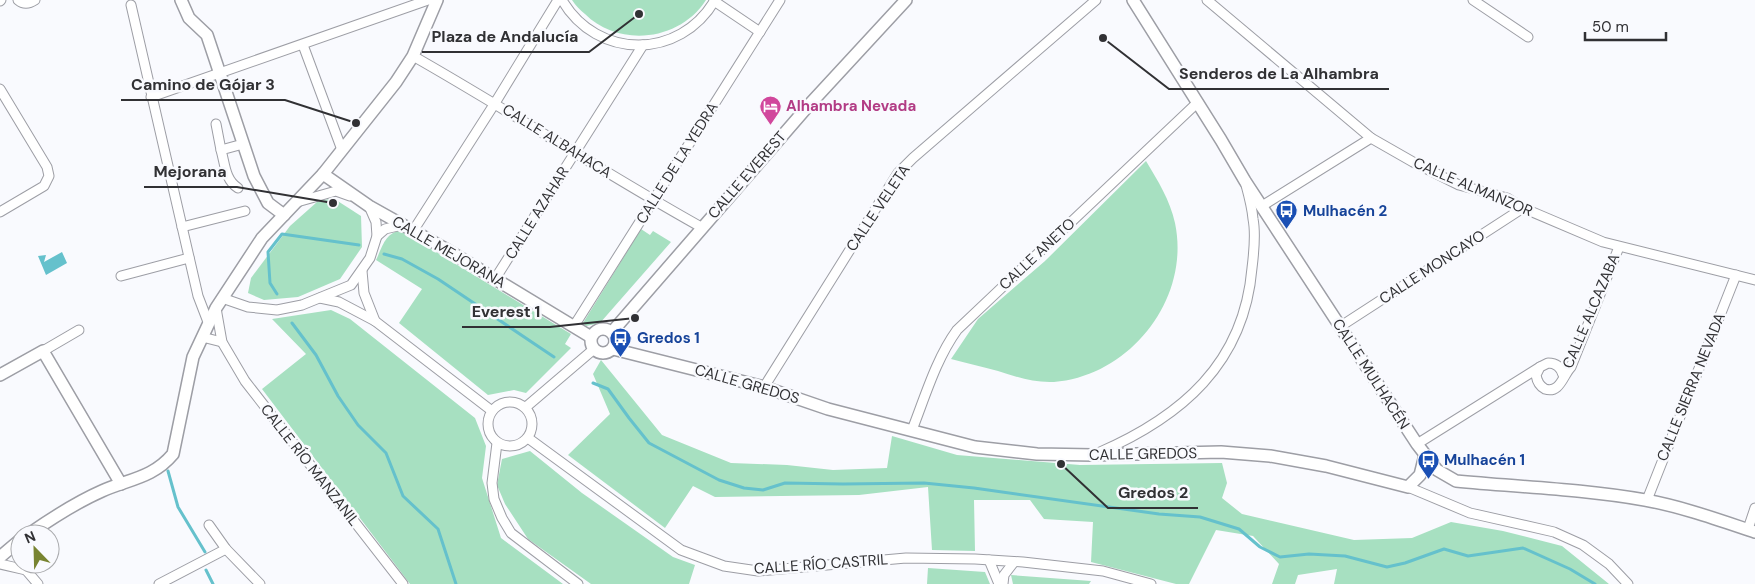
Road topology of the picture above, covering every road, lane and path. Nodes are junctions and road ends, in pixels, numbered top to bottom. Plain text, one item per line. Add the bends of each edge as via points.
1 (18, 0) edge
2 (35, 0) edge
3 (181, 0) edge
4 (428, 0) edge
5 (437, 0) edge
6 (558, 0) edge
7 (562, 0) edge
8 (780, 0) edge
9 (906, 0) edge
10 (1096, 0) edge
11 (1133, 0) edge
12 (1207, 0) edge
13 (1473, 0) edge
14 (714, 1) edge
15 (130, 5) dead end
16 (760, 32) junction
17 (1528, 37) dead end
18 (303, 45) junction
19 (643, 45) junction
20 (413, 56) junction
21 (220, 73) junction
22 (0, 89) edge
23 (151, 97) junction
24 (495, 103) junction
25 (1197, 103) junction
26 (216, 124) dead end
27 (1370, 138) junction
28 (243, 144) junction
29 (221, 150) junction
30 (342, 150) junction
31 (575, 154) junction
32 (323, 174) junction
33 (1245, 181) junction
34 (238, 188) dead end
35 (357, 198) junction
36 (653, 200) junction
37 (296, 203) junction
38 (369, 206) junction
39 (1262, 206) junction
40 (1523, 208) junction
41 (245, 211) dead end
42 (0, 212) edge
43 (284, 215) junction
44 (402, 225) junction
45 (182, 227) junction
46 (701, 228) junction
47 (413, 231) junction
48 (377, 236) junction
49 (1619, 247) junction
50 (190, 258) junction
51 (362, 271) junction
52 (1736, 274) junction
53 (121, 276) dead end
54 (495, 279) junction
55 (1755, 280) edge
56 (320, 298) junction
57 (219, 303) junction
58 (374, 321) junction
59 (208, 322) junction
60 (574, 326) junction
61 (1341, 326) junction
62 (79, 330) dead end
63 (612, 332) junction
64 (202, 337) junction
65 (592, 337) junction
66 (222, 342) junction
67 (613, 348) junction
68 (594, 349) junction
69 (43, 351) junction
70 (1540, 367) junction
71 (0, 375) edge
72 (1563, 375) junction
73 (764, 387) junction
74 (526, 407) junction
75 (492, 411) junction
76 (912, 430) junction
77 (528, 438) junction
78 (498, 442) junction
79 (1417, 444) junction
80 (1093, 456) junction
81 (1425, 456) junction
82 (121, 484) junction
83 (1408, 487) junction
84 (1647, 500) junction
85 (1755, 508) edge
86 (44, 524) edge
87 (209, 526) dead end
88 (1751, 531) edge
89 (10, 549) edge
90 (226, 550) junction
91 (0, 558) edge
92 (989, 560) junction
93 (1014, 562) junction
94 (30, 574) edge
95 (38, 584) edge
96 (159, 584) edge
97 (260, 584) edge
98 (403, 584) edge
99 (578, 584) edge
100 (1001, 584) edge
101 (1151, 584) edge
102 (1628, 584) edge

1 - 2 street via 25,4
3 - 21 street via 189,18 207,35
4 - 18 street
5 - 20 street
6 - 24 street
7 - 19 street via 582,25 601,37 621,44
8 - 16 street, CALLE DE LA YEDRA
9 - 46 street, CALLE EVEREST via 808,105
10 - 73 street, CALLE VELETA via 898,173
11 - 25 street, CALLE MULHACÉN
12 - 27 street, CALLE ALMANZOR
13 - 17 street
14 - 16 street
14 - 19 street via 692,28 660,43
15 - 23 street
16 - 36 street, CALLE DE LA YEDRA
18 - 21 street
18 - 30 street
19 - 31 street, CALLE AZAHAR
20 - 24 street, CALLE ALBAHACA
20 - 30 street
21 - 23 street
21 - 28 street
22 - 42 street via 47,167 49,176 44,186
23 - 45 street
24 - 31 street, CALLE ALBAHACA
24 - 47 street
25 - 33 street, CALLE MULHACÉN
25 - 76 street, CALLE ANETO via 957,330 938,364
26 - 29 street
27 - 39 street
27 - 40 street, CALLE ALMANZOR via 1459,184 1507,198
28 - 29 street
28 - 43 street via 254,176 268,202
29 - 34 street via 228,179
30 - 32 street
31 - 36 street, CALLE ALBAHACA
31 - 54 street, CALLE AZAHAR
32 - 35 street, CALLE MEJORANA
32 - 37 street
33 - 39 street, CALLE MULHACÉN
33 - 80 street via 1254,220 1252,271 1246,308 1232,344 1204,382 1182,404 1127,441
35 - 37 street, CALLE MEJORANA via 336,191
35 - 38 street, CALLE MEJORANA
36 - 46 street, CALLE ALBAHACA
36 - 60 street, CALLE DE LA YEDRA
37 - 43 street
38 - 44 street, CALLE MEJORANA
38 - 48 street via 376,222
39 - 61 street, CALLE MULHACÉN
40 - 49 street, CALLE ALMANZOR
40 - 61 street, CALLE MONCAYO
41 - 45 street
43 - 57 street via 262,238
44 - 47 street, CALLE MEJORANA
44 - 48 street via 385,229
45 - 50 street
46 - 63 street, CALLE EVEREST
47 - 54 street, CALLE MEJORANA
48 - 51 street
49 - 52 street, CALLE ALMANZOR
49 - 72 street, CALLE ALCAZABA via 1571,367
50 - 53 street
50 - 59 street via 198,296
51 - 56 street via 351,285
51 - 58 street via 364,293
52 - 55 street, CALLE ALMANZOR
52 - 84 street, CALLE SIERRA NEVADA
54 - 60 street, CALLE MEJORANA
56 - 57 street via 277,310
56 - 58 street via 339,302
57 - 59 street
57 - 66 street, CALLE RÍO MANZANIL
58 - 75 street
59 - 64 street
60 - 65 street, CALLE MEJORANA
61 - 79 street, CALLE MULHACÉN
62 - 69 street
63 - 65 street via 600,328
63 - 67 street via 616,338
64 - 66 street
64 - 82 street via 194,357 173,454 164,465 146,476
65 - 68 street
66 - 98 street, CALLE RÍO MANZANIL via 245,381
67 - 68 street via 606,353
67 - 73 street, CALLE GREDOS
68 - 74 street
69 - 71 street
69 - 82 street
70 - 72 street, CALLE ALCAZABA via 1552,363 1560,367
70 - 72 street, CALLE ALCAZABA via 1537,380 1546,389 1555,389
70 - 79 street, CALLE ALCAZABA
73 - 76 street, CALLE GREDOS via 828,409
74 - 75 street via 504,402
74 - 77 street via 533,426
75 - 78 street via 489,431
76 - 80 street, CALLE GREDOS via 975,447
77 - 78 street via 517,446 503,446
77 - 92 street, CALLE RÍO CASTRIL via 681,550 724,566 758,571 906,558
78 - 99 street via 492,483 494,499 511,534
79 - 81 street, CALLE MULHACÉN
80 - 83 street, CALLE GREDOS via 1220,452 1270,456 1326,466
81 - 83 street via 1420,475
81 - 84 street, CALLE MULHACÉN via 1437,470 1456,481
82 - 86 street via 101,491
83 - 102 street, CALLE GREDOS via 1470,513 1569,538 1609,564
84 - 88 street, CALLE MULHACÉN via 1708,515
85 - 88 street
87 - 90 street
89 - 91 street
90 - 96 street
90 - 97 street
92 - 93 street, CALLE RÍO CASTRIL
92 - 100 street
93 - 100 street
93 - 101 street, CALLE RÍO CASTRIL via 1103,571
94 - 95 street

